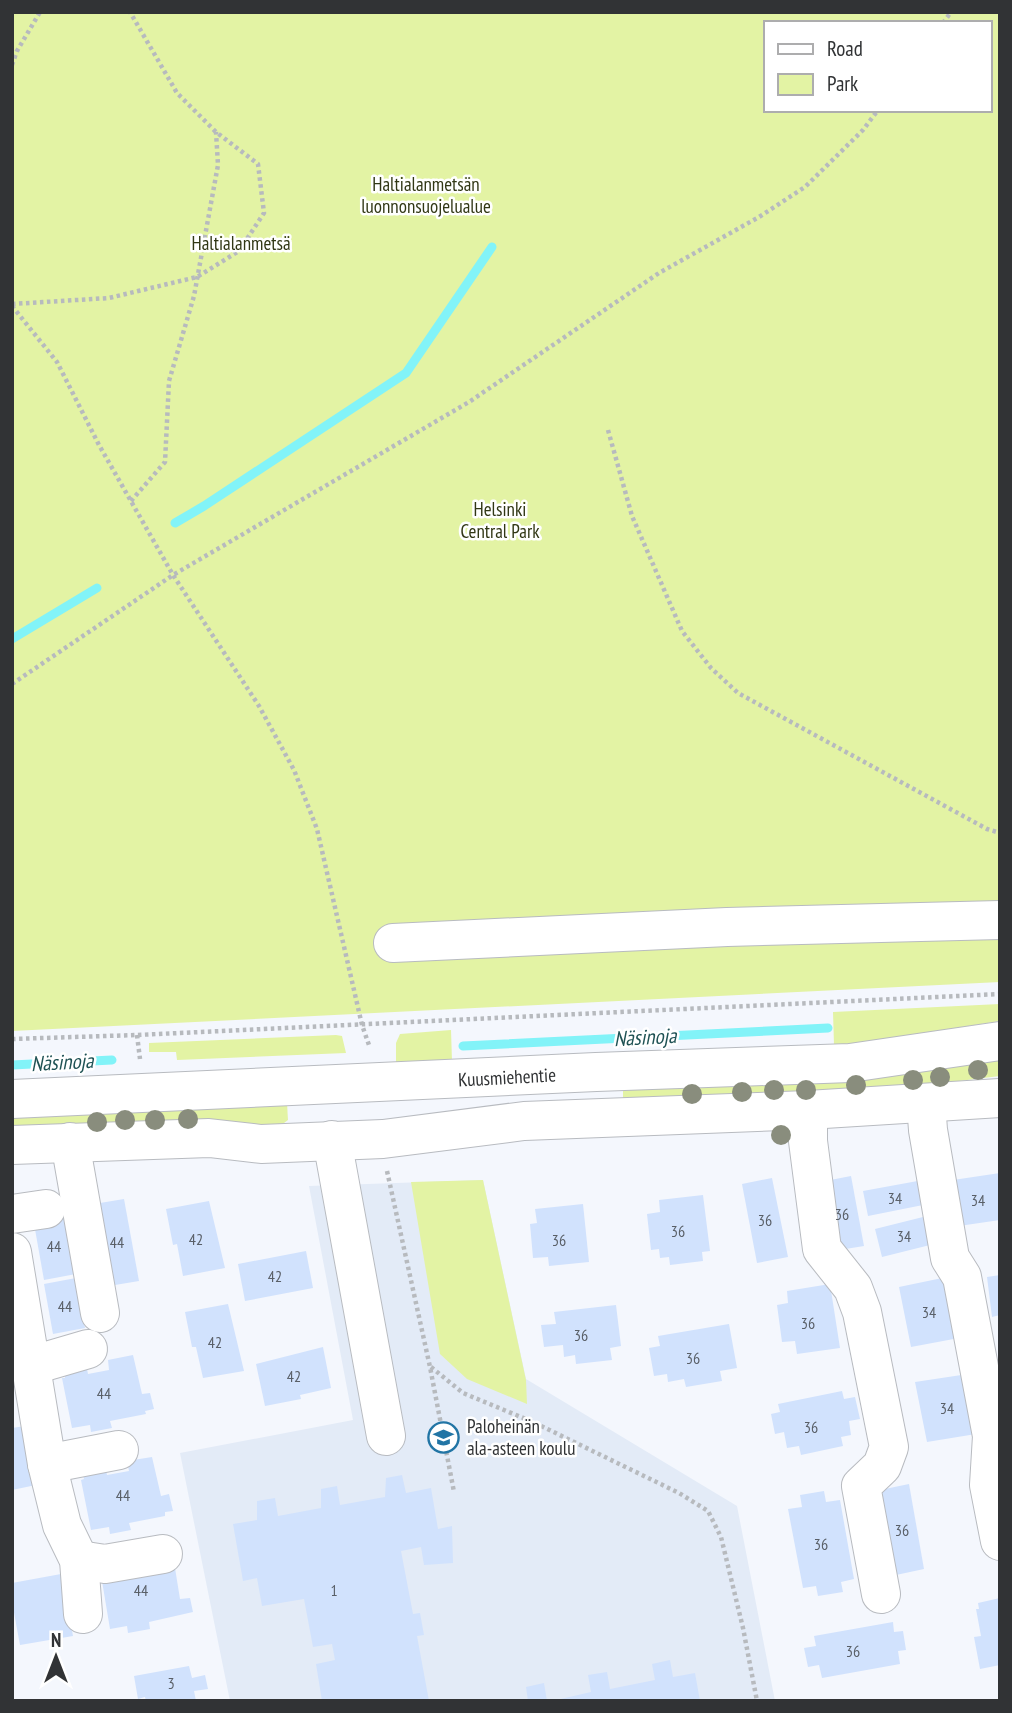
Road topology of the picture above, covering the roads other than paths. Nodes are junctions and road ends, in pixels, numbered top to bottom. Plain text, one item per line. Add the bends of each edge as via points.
1 (1000, 920) edge
2 (393, 943) dead end
3 (1000, 1041) edge
4 (1000, 1098) edge
5 (12, 1099) edge
6 (926, 1103) junction
7 (808, 1110) junction
8 (332, 1140) junction
9 (70, 1142) junction
10 (12, 1145) edge
11 (12, 1252) edge
12 (100, 1313) dead end
13 (88, 1349) dead end
14 (30, 1366) junction
15 (386, 1436) dead end
16 (119, 1450) dead end
17 (47, 1464) junction
18 (1000, 1541) edge
19 (163, 1554) dead end
20 (79, 1560) junction
21 (881, 1594) dead end
22 (83, 1614) dead end

1 - 2 main road
3 - 5 main road, Kuusmiehentie via 850,1063
4 - 6 main road
6 - 7 main road
6 - 18 main road via 950,1258 962,1277 992,1436 989,1485
7 - 8 main road via 524,1121 383,1139
7 - 21 main road via 822,1249 853,1288 862,1312 889,1447 883,1466 861,1486
8 - 9 main road
8 - 15 main road
9 - 10 main road
9 - 12 main road
11 - 14 main road
13 - 14 main road
14 - 17 main road
16 - 17 main road
17 - 20 main road via 62,1525
19 - 20 main road via 104,1564
20 - 22 main road

